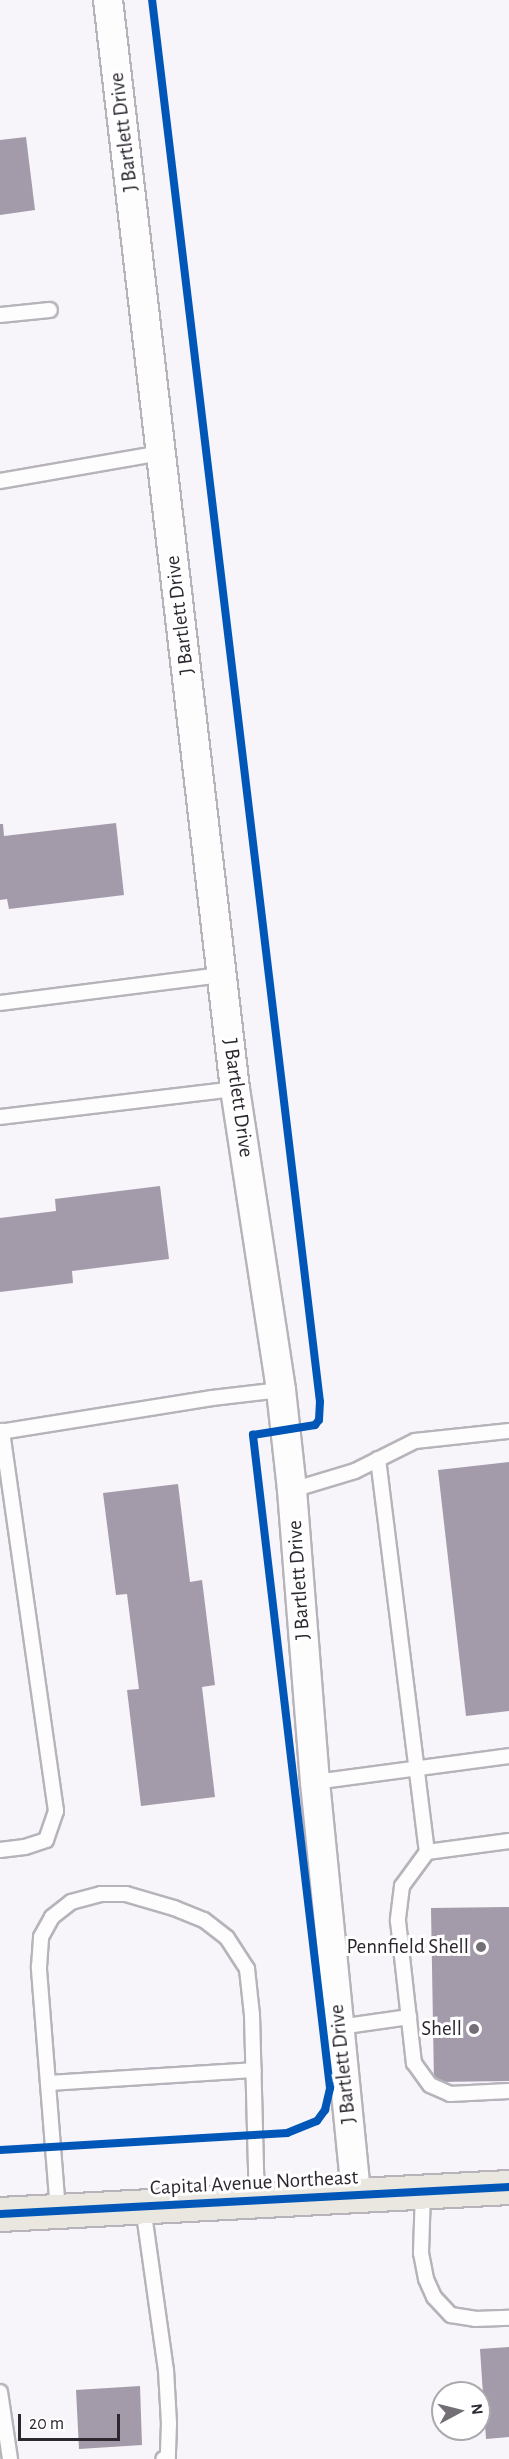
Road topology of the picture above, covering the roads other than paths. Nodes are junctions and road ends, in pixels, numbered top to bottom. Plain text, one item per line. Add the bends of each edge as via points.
1 (108, 0) edge
2 (50, 310) dead end
3 (0, 315) edge
4 (161, 453) junction
5 (0, 481) edge
6 (222, 975) junction
7 (0, 1003) edge
8 (236, 1089) junction
9 (0, 1117) edge
10 (281, 1390) junction
11 (1, 1431) edge
12 (509, 1431) edge
13 (378, 1459) junction
14 (292, 1490) junction
15 (509, 1756) edge
16 (415, 1768) junction
17 (315, 1782) junction
18 (509, 1841) edge
19 (0, 1850) edge
20 (427, 1852) junction
21 (409, 2017) junction
22 (339, 2027) junction
23 (254, 2070) junction
24 (48, 2082) junction
25 (509, 2091) edge
26 (509, 2187) edge
27 (423, 2192) junction
28 (356, 2196) junction
29 (257, 2202) junction
30 (143, 2207) junction
31 (58, 2211) junction
32 (0, 2214) edge
33 (509, 2318) edge
34 (0, 2392) edge
35 (10, 2459) edge
36 (163, 2459) edge

1 - 4 street, J Bartlett Drive
2 - 3 lane
4 - 5 lane
4 - 6 street, J Bartlett Drive
6 - 7 lane
6 - 8 street, J Bartlett Drive
8 - 9 lane
8 - 10 street, J Bartlett Drive
10 - 11 lane
10 - 14 street, J Bartlett Drive
11 - 19 lane via 56,1811 46,1840
12 - 13 lane via 415,1441
13 - 14 lane via 355,1471
13 - 16 lane
14 - 17 street, J Bartlett Drive
15 - 16 lane
16 - 17 lane
16 - 20 lane
17 - 22 street, J Bartlett Drive
18 - 20 lane
20 - 21 lane via 402,1886 398,1921
21 - 22 lane
21 - 25 lane via 414,2063 430,2085 450,2094
22 - 28 street, J Bartlett Drive
23 - 24 lane
23 - 24 lane via 247,1969 227,1938 204,1920 174,1908 126,1894 101,1894 72,1902 52,1917 41,1938 39,1967
23 - 29 lane
24 - 31 lane
26 - 27 main road, Capital Avenue Northeast
27 - 28 main road, Capital Avenue Northeast
27 - 33 lane via 422,2253 434,2297 451,2315
28 - 29 main road, Capital Avenue Northeast
29 - 30 main road, Capital Avenue Northeast
30 - 31 main road, Capital Avenue Northeast
30 - 36 lane via 166,2370 168,2457
31 - 32 main road, Capital Avenue Northeast
34 - 35 lane

